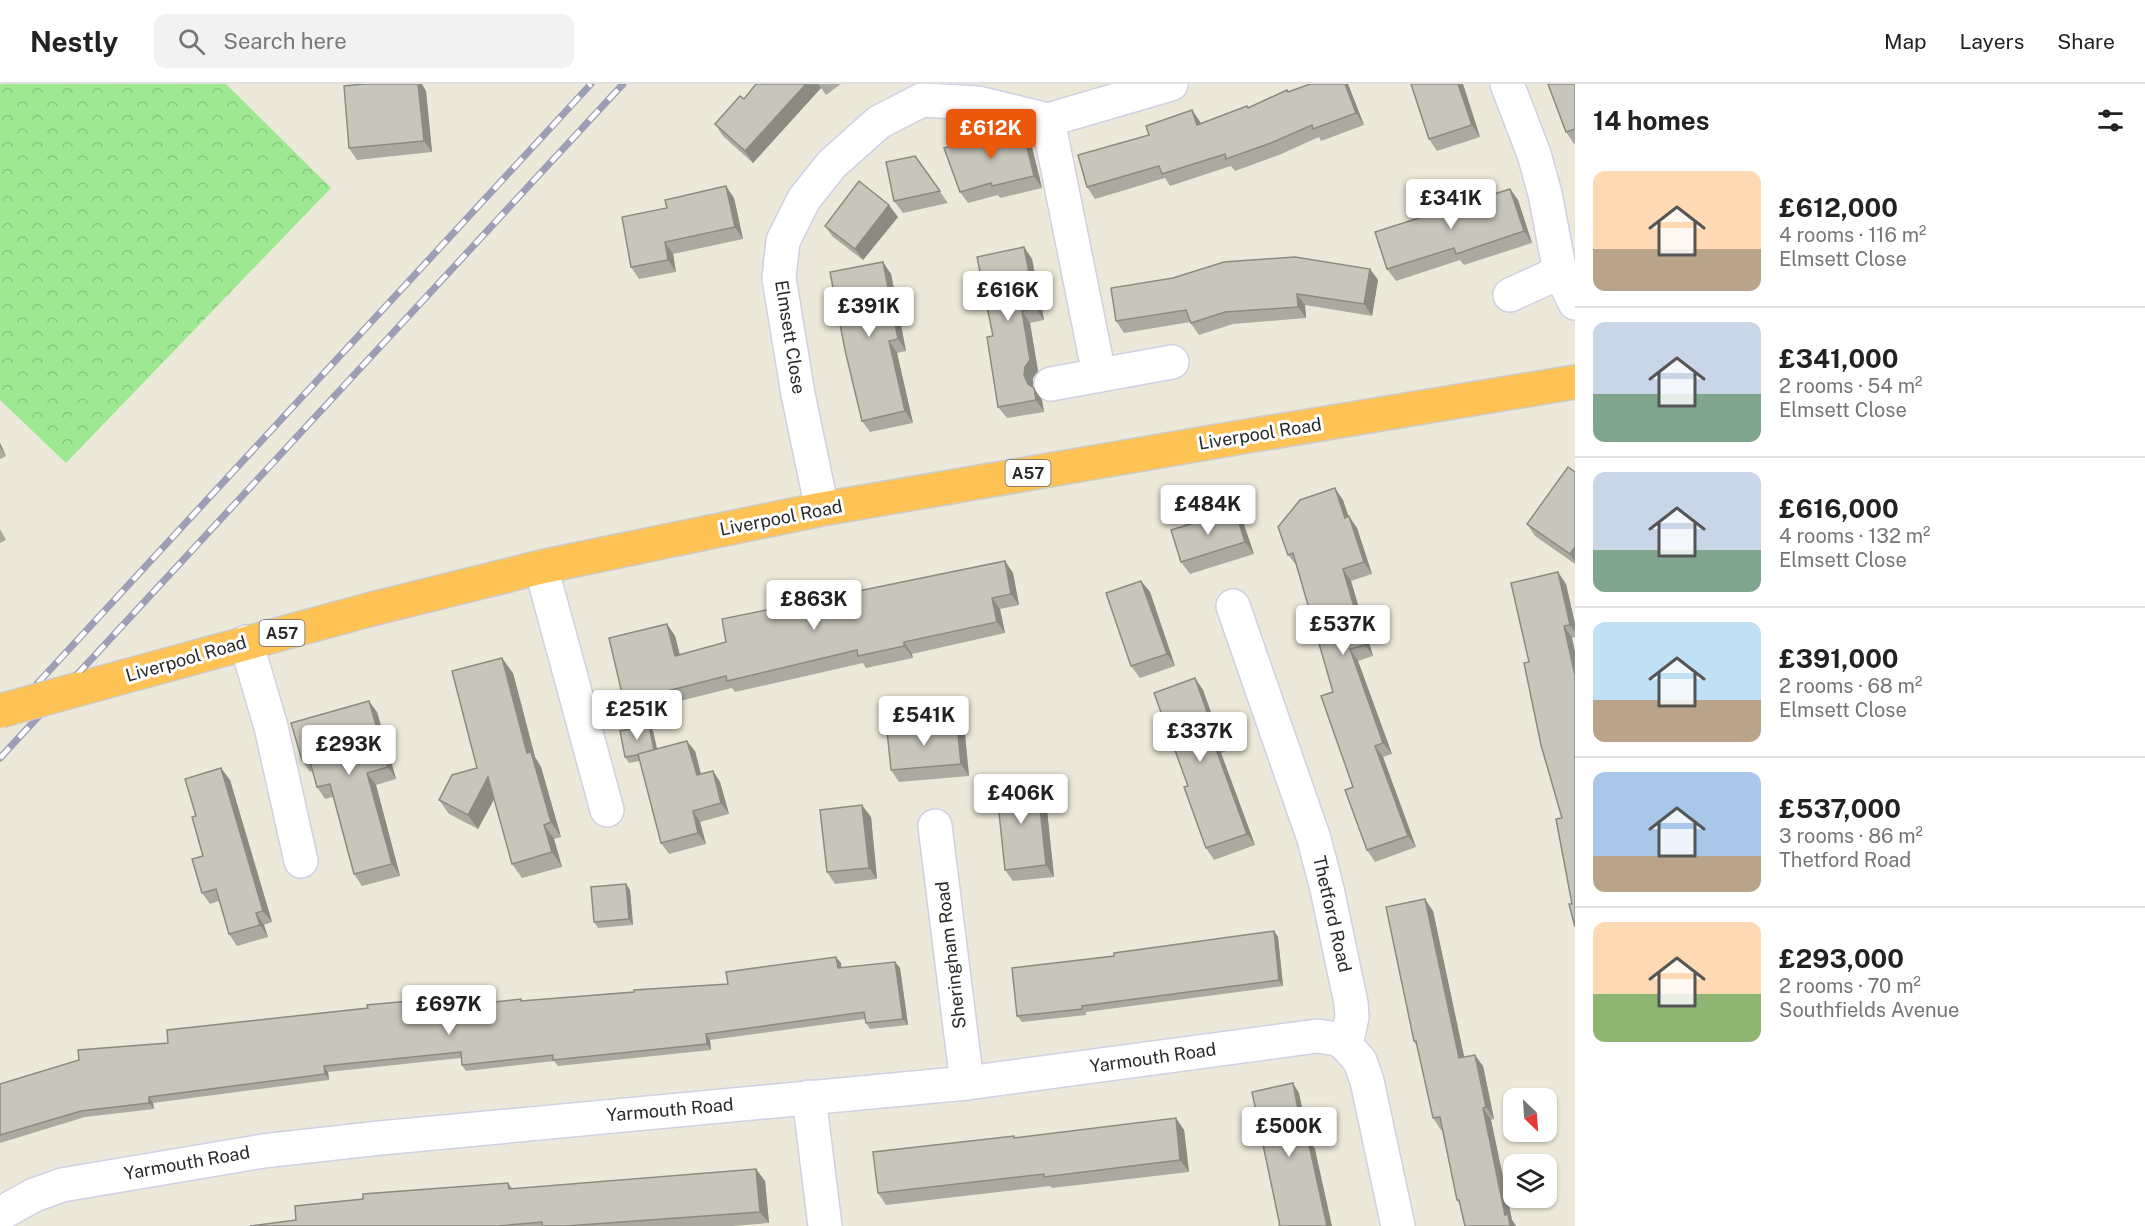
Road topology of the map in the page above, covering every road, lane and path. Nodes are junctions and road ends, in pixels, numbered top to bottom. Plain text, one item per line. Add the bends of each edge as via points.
1 (1172, 84) edge
2 (1507, 84) edge
3 (1048, 120) junction
4 (1560, 272) junction
5 (1510, 295) dead end
6 (1575, 303) edge
7 (1172, 362) dead end
8 (1099, 374) junction
9 (1575, 382) edge
10 (1052, 384) dead end
11 (822, 509) junction
12 (541, 567) junction
13 (1234, 606) dead end
14 (246, 642) junction
15 (0, 711) edge
16 (607, 810) dead end
17 (935, 826) dead end
18 (301, 861) dead end
19 (1346, 1044) junction
20 (967, 1083) junction
21 (809, 1097) junction
22 (0, 1214) edge
23 (825, 1226) edge
24 (1398, 1226) edge

1 - 3 street, Elmsett Close
2 - 4 street via 1537,164
3 - 8 street
3 - 11 street, Elmsett Close via 978,103 922,100 879,122 832,164 804,199 783,240 779,278
4 - 5 street
4 - 6 street
7 - 8 street
8 - 10 street
9 - 11 highway, Liverpool Road / A57
11 - 12 highway, Liverpool Road / A57
12 - 14 highway, Liverpool Road / A57
12 - 16 street
13 - 19 street, Thetford Road via 1328,889 1351,1003
14 - 15 highway, Liverpool Road / A57, bridge
14 - 18 street via 271,727
17 - 20 street, Sheringham Road
19 - 20 street, Yarmouth Road via 1317,1036
19 - 24 street via 1360,1061 1367,1081
20 - 21 street, Yarmouth Road
21 - 22 street, Yarmouth Road via 263,1151 62,1185 10,1206
21 - 23 street

